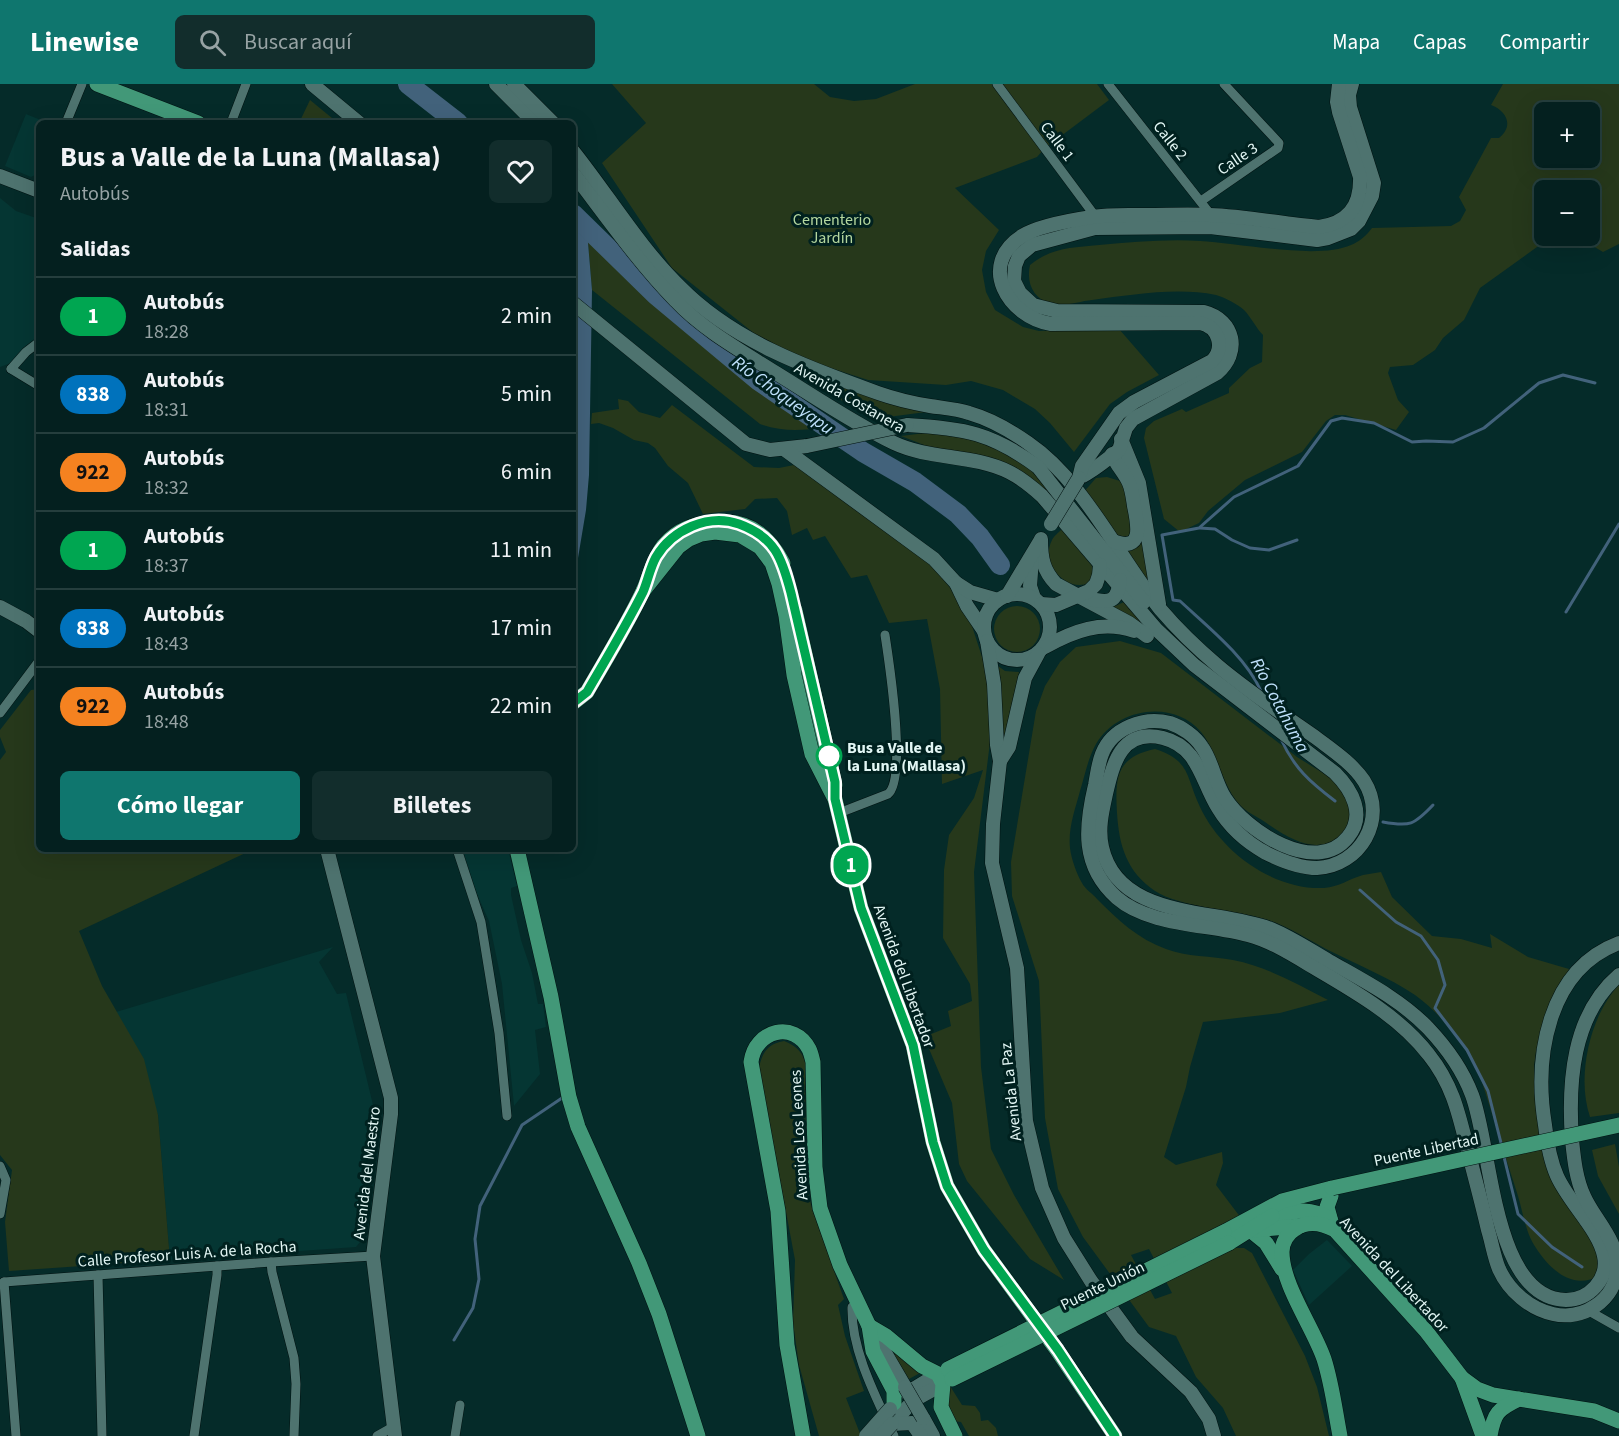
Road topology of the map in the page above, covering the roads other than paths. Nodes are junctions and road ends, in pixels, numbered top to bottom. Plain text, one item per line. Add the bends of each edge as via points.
1 (82, 84) edge
2 (97, 84) edge
3 (246, 84) edge
4 (312, 84) edge
5 (496, 84) edge
6 (514, 84) edge
7 (997, 84) edge
8 (1108, 84) edge
9 (1224, 84) edge
10 (1339, 84) edge
11 (1352, 84) edge
12 (67, 120) edge
13 (190, 120) edge
14 (232, 120) edge
15 (355, 120) edge
16 (532, 120) edge
17 (550, 120) edge
18 (576, 155) edge
19 (0, 176) edge
20 (576, 177) edge
21 (36, 190) edge
22 (1201, 201) junction
23 (1360, 207) junction
24 (1210, 221) junction
25 (1095, 222) junction
26 (576, 306) edge
27 (36, 344) edge
28 (11, 369) junction
29 (0, 371) edge
30 (36, 384) edge
31 (1142, 406) junction
32 (987, 420) junction
33 (907, 425) junction
34 (1102, 438) junction
35 (1122, 440) junction
36 (784, 449) junction
37 (1112, 454) junction
38 (1097, 469) junction
39 (1123, 472) junction
40 (1079, 478) junction
41 (1041, 539) junction
42 (1113, 541) junction
43 (1032, 556) junction
44 (1100, 565) junction
45 (1120, 572) junction
46 (956, 583) junction
47 (1119, 587) junction
48 (1078, 597) junction
49 (1002, 598) junction
50 (1038, 601) junction
51 (0, 607) edge
52 (1160, 609) junction
53 (36, 629) edge
54 (885, 635) dead end
55 (985, 636) junction
56 (1148, 636) junction
57 (1167, 637) junction
58 (1177, 648) junction
59 (1042, 650) junction
60 (36, 665) edge
61 (576, 701) edge
62 (0, 713) edge
63 (1000, 761) junction
64 (837, 806) junction
65 (328, 852) edge
66 (458, 852) edge
67 (518, 852) edge
68 (1619, 943) edge
69 (1619, 975) edge
70 (507, 1116) dead end
71 (1619, 1125) edge
72 (1619, 1134) edge
73 (0, 1166) edge
74 (1332, 1193) junction
75 (0, 1214) edge
76 (1269, 1217) junction
77 (1247, 1225) junction
78 (1332, 1225) junction
79 (1302, 1226) junction
80 (373, 1256) junction
81 (271, 1262) junction
82 (216, 1266) junction
83 (98, 1275) junction
84 (1288, 1279) junction
85 (1, 1284) edge
86 (1581, 1297) junction
87 (857, 1303) junction
88 (1589, 1311) junction
89 (870, 1326) junction
90 (1619, 1328) edge
91 (945, 1376) junction
92 (1462, 1378) junction
93 (1515, 1401) junction
94 (460, 1405) dead end
95 (892, 1418) edge
96 (1619, 1421) edge
97 (1480, 1430) edge
98 (394, 1431) edge
99 (16, 1436) edge
100 (102, 1436) edge
101 (194, 1436) edge
102 (294, 1436) edge
103 (377, 1436) edge
104 (455, 1436) edge
105 (698, 1436) edge
106 (803, 1436) edge
107 (866, 1436) edge
108 (881, 1436) edge
109 (921, 1436) edge
110 (933, 1436) edge
111 (955, 1436) edge
112 (1115, 1436) edge
113 (1214, 1436) edge
114 (1340, 1436) edge
115 (1490, 1436) edge

1 - 12 street
2 - 13 main road
3 - 14 street
4 - 15 main road
5 - 16 main road
6 - 17 main road
7 - 25 street, Calle 1
8 - 22 street, Calle 2
9 - 22 street, Calle 3 via 1279,143 1278,148
10 - 23 main road via 1339,112 1360,177
11 - 23 main road via 1350,107 1374,183 1372,196
18 - 32 main road, Avenida Costanera via 659,265 709,313 775,352 819,371 892,398 969,412
19 - 21 main road
20 - 44 main road, Avenida Costanera via 646,268 678,303 712,331 845,417 896,444 1009,472 1042,496
22 - 24 street, Calle 2
23 - 24 main road via 1351,229 1317,240
24 - 25 main road
25 - 31 main road via 1023,235 1008,249 1000,267 1033,305 1057,312 1087,318 1204,312 1221,320 1229,331 1203,374
26 - 36 main road via 741,441 761,449
27 - 28 street
28 - 29 street
28 - 30 street
31 - 34 main road via 1119,412
31 - 35 main road
32 - 33 main road via 928,417
32 - 42 main road, Avenida Costanera via 1048,459
33 - 36 main road, bridge
33 - 45 main road via 981,435 1017,452 1052,482
34 - 35 main road via 1113,432
34 - 37 main road via 1103,450
34 - 40 main road via 1082,466
35 - 37 main road via 1119,450
35 - 52 main road via 1138,478
36 - 46 main road via 934,559
37 - 38 main road
37 - 39 main road
38 - 39 main road
38 - 40 main road
39 - 42 main road via 1131,485 1138,532 1135,540 1127,544
40 - 41 main road, bridge
41 - 43 main road
41 - 48 main road via 1047,574
42 - 52 main road, Avenida Costanera
43 - 49 main road
43 - 50 main road via 1030,586
44 - 47 main road, Avenida Costanera
44 - 48 main road via 1096,585
45 - 47 main road
45 - 57 main road
46 - 49 main road via 970,592
46 - 55 main road
47 - 48 main road via 1111,600
47 - 57 main road, Avenida Costanera
48 - 50 main road via 1056,605
48 - 56 main road
49 - 50 main road via 1025,595
49 - 55 main road via 987,614
50 - 59 main road via 1050,620 1049,638
51 - 53 main road
52 - 86 main road, Avenida Costanera via 1218,666 1340,755 1369,790 1373,815 1360,847 1341,862 1317,868 1298,866 1240,837 1221,814 1189,752 1170,740 1149,736 1131,743 1115,758 1101,813 1100,835 1111,871 1147,900 1243,920 1291,938 1385,994 1426,1026 1463,1076 1472,1096 1508,1250 1530,1285 1540,1293 1569,1300
54 - 64 street via 893,694 895,784 888,794
55 - 59 main road via 992,649 1010,660 1020,661
55 - 63 main road, Avenida La Paz via 994,684
56 - 58 main road
56 - 59 main road via 1101,626 1064,636
57 - 58 main road, Avenida Costanera
58 - 88 main road, Avenida Costanera via 1335,773 1353,794 1356,821 1347,839 1322,852 1307,853 1273,840 1237,814 1217,784 1204,749 1187,732 1165,722 1139,723 1118,732 1103,750 1088,813 1087,835 1095,869 1114,896 1140,912 1254,936 1369,1002 1411,1035 1437,1065 1450,1088 1500,1272 1518,1296 1539,1310 1558,1315
59 - 63 main road, Avenida La Paz via 1025,678 1009,747
60 - 62 street
61 - 64 main road, Avenida del Libertador via 587,692 664,545 699,523 734,522 753,529 765,537 784,567 835,782
63 - 113 main road, Avenida La Paz via 992,863 1017,968 1026,1121 1042,1188 1064,1238 1091,1281 1132,1337 1191,1392 1209,1419
64 - 112 main road, Avenida del Libertador via 861,908 913,1045 933,1142 947,1186 984,1250
65 - 80 main road, Avenida del Maestro via 391,1098
66 - 70 street via 481,922 499,1033
67 - 105 main road via 569,1097 651,1293
68 - 86 main road via 1591,957 1563,993 1552,1015 1540,1065 1540,1093 1551,1163 1605,1258 1602,1280
69 - 88 main road via 1597,999 1572,1064 1570,1117 1577,1176 1582,1193 1612,1245 1617,1267 1606,1296
71 - 74 main road, Puente Libertad, bridge
72 - 74 main road, Puente Libertad
73 - 75 street via 6,1180
74 - 76 main road, Puente Libertad
74 - 77 main road, Puente Libertad via 1282,1201
74 - 78 main road via 1327,1207
76 - 77 main road, Puente Unión
76 - 78 main road via 1306,1210 1320,1213
77 - 79 main road, Avenida del Libertador
77 - 84 main road via 1266,1243
77 - 91 main road, Puente Unión, bridge
78 - 79 main road, Avenida del Libertador
78 - 92 main road, Avenida del Libertador
79 - 84 main road via 1289,1234 1282,1245
80 - 81 street, Calle Profesor Luis A. de la Rocha
80 - 98 main road, Avenida del Maestro
81 - 82 street, Calle Profesor Luis A. de la Rocha
81 - 102 street via 294,1358
82 - 83 street, Calle Profesor Luis A. de la Rocha
82 - 101 street
83 - 85 street, Calle Profesor Luis A. de la Rocha
83 - 100 street
84 - 114 main road via 1323,1358
85 - 99 street
86 - 88 main road
87 - 89 main road, Avenida Los Leones
87 - 95 street via 852,1307 851,1321 869,1382
87 - 106 main road, Avenida Los Leones via 820,1208 814,1167 813,1062 809,1049 793,1035 771,1034 755,1046 751,1062 778,1211 787,1345
88 - 90 street
89 - 91 main road via 922,1366
89 - 95 main road via 873,1351 895,1396
89 - 110 main road, Avenida Los Leones, bridge
91 - 95 main road, Puente Unión
91 - 95 main road, Puente Unión via 902,1396
91 - 111 main road via 941,1407
92 - 93 main road via 1477,1389
92 - 97 main road
93 - 96 main road via 1594,1411
93 - 97 main road via 1487,1408 1480,1417
93 - 115 main road via 1496,1413
94 - 104 street
95 - 107 main road, bridge
95 - 108 main road, bridge
95 - 109 main road via 912,1423
98 - 103 street

